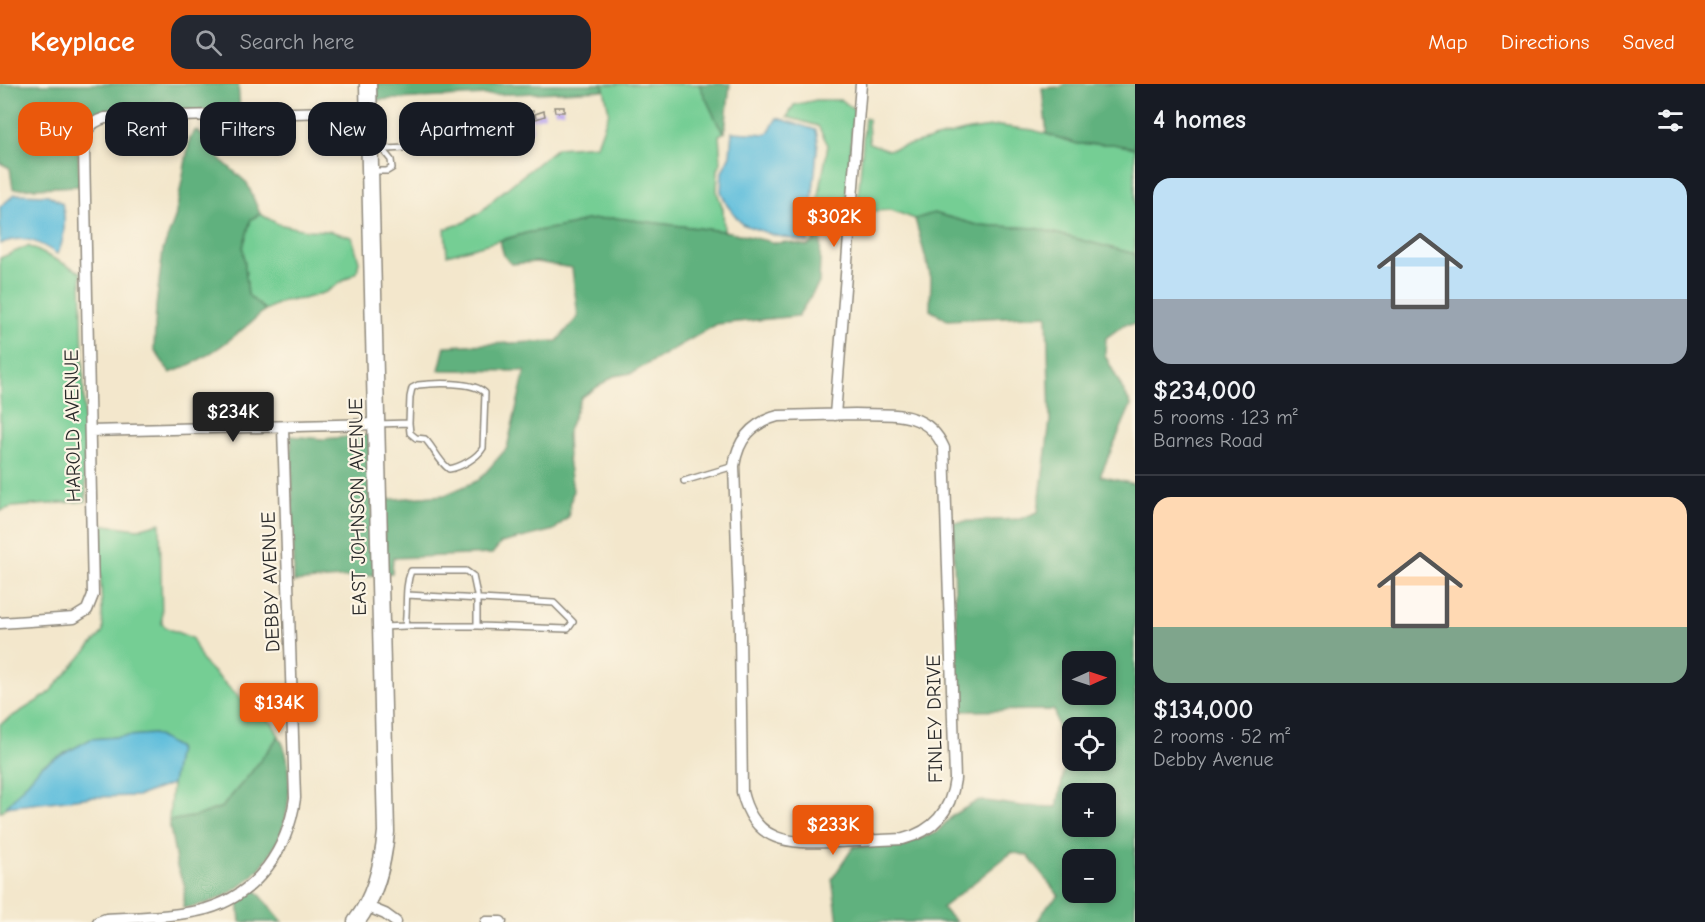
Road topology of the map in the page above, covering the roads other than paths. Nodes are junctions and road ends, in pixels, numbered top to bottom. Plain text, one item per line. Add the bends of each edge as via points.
1 (368, 84) edge
2 (861, 84) edge
3 (369, 102) edge
4 (308, 113) edge
5 (374, 156) edge
6 (836, 415) junction
7 (409, 423) junction
8 (376, 424) junction
9 (283, 428) junction
10 (90, 431) junction
11 (734, 466) junction
12 (684, 481) dead end
13 (408, 595) junction
14 (476, 599) junction
15 (0, 623) edge
16 (405, 626) junction
17 (477, 626) junction
18 (381, 627) junction
19 (368, 907) junction
20 (98, 922) edge
21 (356, 922) edge
22 (396, 922) edge
23 (486, 922) edge
24 (501, 922) edge

1 - 3 main road, EAST JOHNSON AVENUE
2 - 6 street
4 - 10 street, HAROLD AVENUE via 105,118 86,131
5 - 8 main road, EAST JOHNSON AVENUE via 370,171
6 - 11 street, FINLEY DRIVE via 778,416 760,422 740,443
6 - 11 street, FINLEY DRIVE via 913,418 935,432 944,448 955,779 944,813 926,830 903,839 798,843 769,833 750,814 742,792
7 - 7 lane via 410,433 425,439 442,464 455,468 483,448 485,393 465,385 418,385 412,388
7 - 8 lane
8 - 9 street
8 - 18 main road, EAST JOHNSON AVENUE
9 - 10 street
9 - 20 street, DEBBY AVENUE via 295,798 289,830 264,873 223,903 192,912
10 - 15 street, HAROLD AVENUE via 91,603 74,618
11 - 12 lane
13 - 14 lane
13 - 14 lane via 406,581 411,571 466,571 473,576
13 - 16 lane
14 - 17 lane
14 - 17 lane via 554,603 573,622 568,629 545,630
16 - 17 lane
16 - 18 lane
18 - 19 main road, EAST JOHNSON AVENUE via 386,832 381,869
19 - 21 main road, EAST JOHNSON AVENUE
19 - 22 street
23 - 24 street

